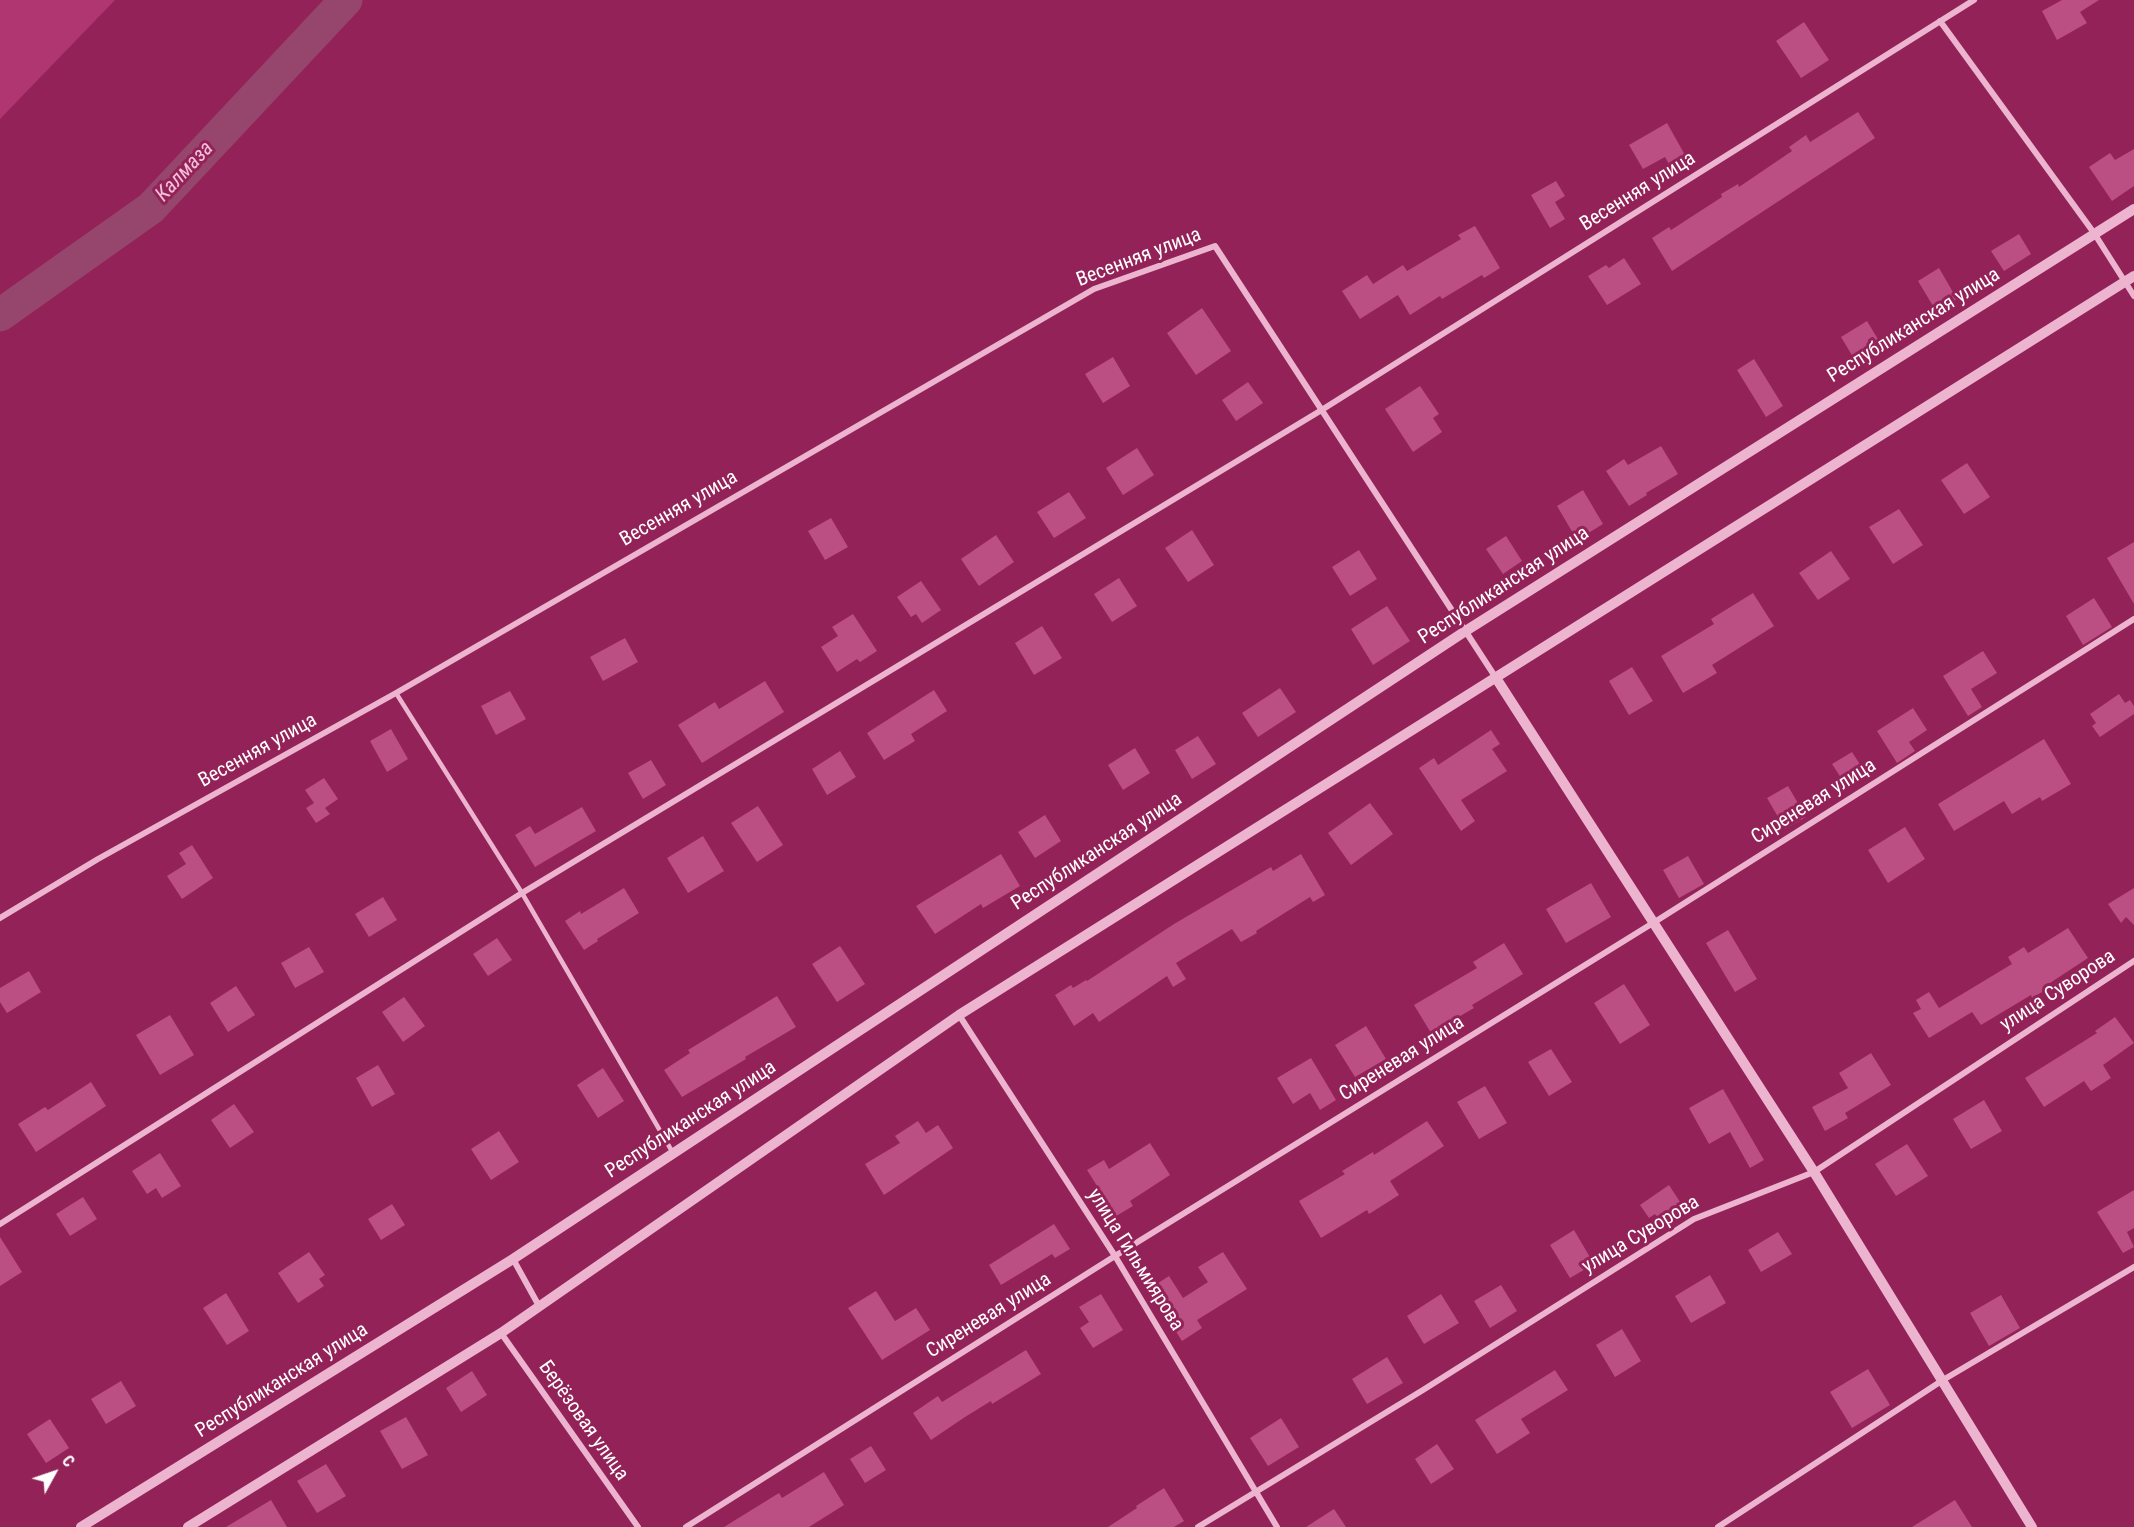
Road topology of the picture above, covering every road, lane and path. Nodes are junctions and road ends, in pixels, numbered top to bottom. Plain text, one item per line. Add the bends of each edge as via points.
1 (1974, 0) edge
2 (1940, 21) junction
3 (2134, 209) edge
4 (2094, 233) junction
5 (2130, 278) edge
6 (2134, 296) edge
7 (1320, 411) junction
8 (2134, 619) edge
9 (1464, 632) junction
10 (1496, 678) junction
11 (396, 693) junction
12 (522, 893) junction
13 (0, 918) edge
14 (1653, 923) junction
15 (2134, 961) edge
16 (959, 1015) junction
17 (674, 1153) junction
18 (1814, 1172) junction
19 (0, 1224) edge
20 (1115, 1256) junction
21 (513, 1259) junction
22 (2134, 1268) edge
23 (539, 1306) junction
24 (501, 1333) junction
25 (1943, 1380) junction
26 (1255, 1492) junction
27 (81, 1527) edge
28 (188, 1527) edge
29 (638, 1527) edge
30 (686, 1527) edge
31 (1198, 1527) edge
32 (1277, 1527) edge
33 (1718, 1527) edge
34 (2032, 1527) edge

1 - 2 street, Весенняя улица
2 - 4 street
2 - 7 street, Весенняя улица
3 - 4 street, Республиканская улица
4 - 5 street
4 - 9 street, Республиканская улица
5 - 6 street
5 - 10 street
7 - 9 street, Весенняя улица
7 - 11 street, Весенняя улица via 1215,246 1094,289
7 - 12 street, Весенняя улица
8 - 14 street, Сиреневая улица
9 - 10 street, Весенняя улица
9 - 17 street, Республиканская улица
10 - 14 street
10 - 16 street
11 - 12 lane
11 - 13 street, Весенняя улица
12 - 17 lane
12 - 19 street, Весенняя улица
14 - 18 street
14 - 20 street, Сиреневая улица
15 - 18 street, улица Суворова
16 - 20 street, улица Гильмиярова
16 - 23 street
17 - 21 street, Республиканская улица
18 - 25 street
18 - 26 street, улица Суворова via 1694,1219
20 - 26 street, улица Гильмиярова
20 - 30 street, Сиреневая улица
21 - 23 street
21 - 27 street, Республиканская улица
22 - 25 street
23 - 24 street
24 - 28 street
24 - 29 street, Берёзовая улица
25 - 33 street
25 - 34 street
26 - 31 street, улица Суворова
26 - 32 street, улица Гильмиярова

